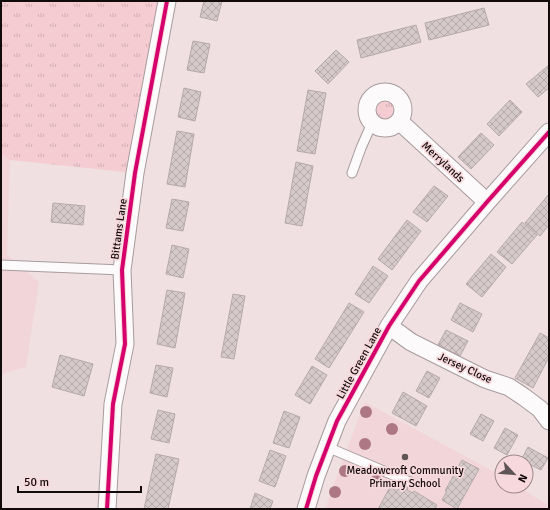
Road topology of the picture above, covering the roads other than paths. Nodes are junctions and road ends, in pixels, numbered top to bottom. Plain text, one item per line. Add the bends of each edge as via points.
1 (167, 1) edge
2 (399, 121) junction
3 (372, 123) junction
4 (549, 132) edge
5 (352, 173) dead end
6 (487, 202) junction
7 (1, 265) edge
8 (122, 270) junction
9 (389, 326) junction
10 (546, 411) edge
11 (327, 447) junction
12 (412, 483) dead end
13 (107, 509) edge
14 (306, 509) edge

1 - 8 street, Bittams Lane via 135,173
2 - 3 street via 391,127 382,128
2 - 3 street via 403,112 402,103 396,95 379,92 370,99 366,108 367,116
2 - 6 street, Merrylands
3 - 5 lane
4 - 6 street, Little Green Lane
6 - 9 street, Little Green Lane via 419,281
7 - 8 lane
8 - 13 street, Bittams Lane via 124,344 113,404
9 - 10 street, Jersey Close via 411,342 485,379 509,387
9 - 11 street, Little Green Lane via 337,421
11 - 12 lane
11 - 14 street, Little Green Lane

